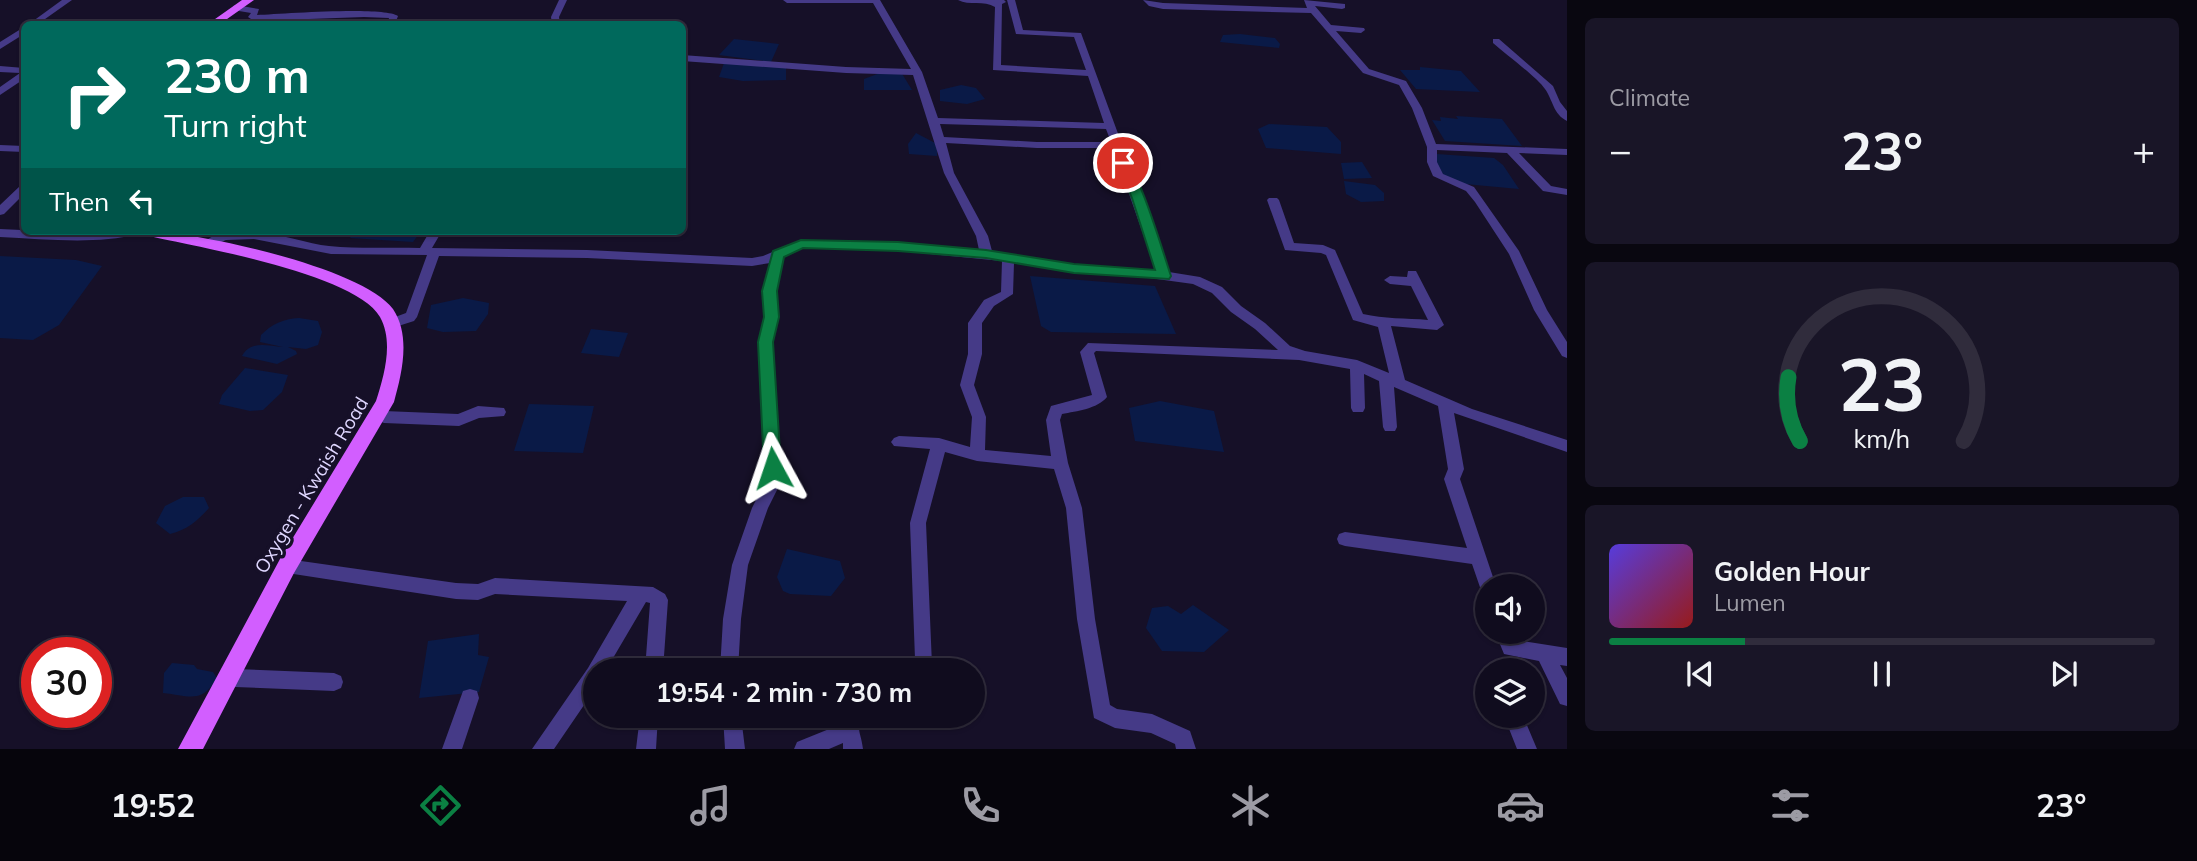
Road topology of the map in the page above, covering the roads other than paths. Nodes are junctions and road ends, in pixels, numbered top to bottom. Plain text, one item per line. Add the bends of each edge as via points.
1 (68, 0) edge
2 (249, 0) edge
3 (563, 0) edge
4 (787, 0) edge
5 (876, 0) edge
6 (962, 0) edge
7 (1147, 0) edge
8 (1011, 1) edge
9 (993, 2) junction
10 (240, 4) edge
11 (1310, 5) edge
12 (1342, 6) dead end
13 (37, 21) edge
14 (215, 21) edge
15 (392, 21) edge
16 (556, 21) edge
17 (1329, 29) junction
18 (1362, 30) dead end
19 (21, 32) edge
20 (0, 35) edge
21 (16, 36) junction
22 (1496, 41) dead end
23 (0, 46) edge
24 (686, 58) edge
25 (0, 69) edge
26 (21, 72) edge
27 (916, 72) junction
28 (1092, 73) junction
29 (21, 75) edge
30 (5, 85) edge
31 (0, 92) edge
32 (1567, 118) edge
33 (934, 121) junction
34 (1110, 127) junction
35 (939, 139) junction
36 (1116, 145) junction
37 (1432, 147) junction
38 (0, 148) edge
39 (21, 149) edge
40 (1510, 150) junction
41 (1567, 152) edge
42 (21, 191) edge
43 (1567, 192) edge
44 (1273, 200) dead end
45 (0, 212) edge
46 (0, 233) edge
47 (21, 233) edge
48 (175, 235) edge
49 (193, 235) edge
50 (435, 235) edge
51 (213, 241) junction
52 (986, 252) dead end
53 (429, 253) junction
54 (778, 255) junction
55 (1008, 259) junction
56 (1164, 276) junction
57 (1390, 280) dead end
58 (396, 322) junction
59 (1384, 324) junction
60 (1563, 340) edge
61 (1567, 352) edge
62 (1303, 356) junction
63 (1357, 365) junction
64 (1392, 380) junction
65 (1445, 404) junction
66 (1358, 408) dead end
67 (499, 412) dead end
68 (384, 417) junction
69 (1390, 427) dead end
70 (899, 442) dead end
71 (939, 444) junction
72 (1567, 446) edge
73 (977, 455) junction
74 (1060, 463) junction
75 (1345, 540) dead end
76 (1476, 557) junction
77 (292, 566) junction
78 (1483, 574) edge
79 (642, 593) junction
80 (1508, 644) edge
81 (1545, 654) junction
82 (1567, 657) edge
83 (604, 658) edge
84 (655, 658) edge
85 (730, 658) edge
86 (924, 658) edge
87 (235, 678) junction
88 (334, 682) dead end
89 (583, 690) edge
90 (1567, 697) edge
91 (470, 698) dead end
92 (648, 728) edge
93 (733, 728) edge
94 (1518, 728) edge
95 (850, 732) edge
96 (190, 749) edge
97 (198, 749) edge
98 (452, 749) edge
99 (542, 749) edge
100 (646, 749) edge
101 (735, 749) edge
102 (804, 749) edge
103 (1186, 749) edge
104 (1527, 749) edge

1 - 13 street
2 - 10 main road
3 - 16 street
4 - 5 street
5 - 27 street
6 - 9 street
7 - 11 street via 1163,6
8 - 9 street
8 - 28 street via 1019,32 1078,34
9 - 28 street via 999,6 996,68
10 - 14 main road
10 - 15 street via 256,11 254,18 367,11 394,16
11 - 12 street
11 - 17 street
17 - 18 street
17 - 37 street via 1366,71 1403,83
19 - 21 street
20 - 21 street
21 - 23 street
22 - 32 street via 1550,88
24 - 27 street
25 - 26 street
27 - 33 street
28 - 34 street
29 - 30 street
30 - 31 street
33 - 34 street
33 - 35 street
34 - 36 street
35 - 36 street
35 - 52 street via 948,173
36 - 56 street
37 - 40 street
37 - 60 street via 1432,162 1439,176 1470,189 1515,254 1541,310
38 - 39 street
40 - 41 street
40 - 43 street via 1547,189
42 - 45 street
44 - 59 street via 1289,247 1331,253 1358,317
46 - 47 street
48 - 51 main road
49 - 51 main road
50 - 53 street
51 - 53 street via 248,235 312,249
51 - 58 main road via 272,252 359,280 389,303
53 - 54 street via 752,262
53 - 58 street via 412,314
54 - 55 street via 801,244 909,247
54 - 85 street via 769,291 771,317 765,342 773,482 740,565
55 - 56 street
55 - 73 street via 1007,294 989,303 975,323 975,354 967,385 979,417
56 - 62 street via 1196,280 1217,290 1285,349
57 - 59 street via 1414,278 1437,325
58 - 68 main road, Oxygen - Kwaish Road via 402,332 398,380
58 - 77 main road, Oxygen - Kwaish Road via 396,348 385,402
59 - 64 street
60 - 61 street
62 - 63 street
62 - 74 street via 1093,346 1087,352 1100,397 1056,410 1053,420
63 - 64 street
63 - 66 street
64 - 65 street
64 - 69 street
65 - 72 street
65 - 76 street via 1456,469 1452,479
67 - 68 street via 478,412 459,420
68 - 77 main road, Oxygen - Kwaish Road
70 - 71 street
71 - 73 street
71 - 86 street via 918,523
73 - 74 street
74 - 103 street via 1074,508 1101,711 1152,724 1183,738
75 - 76 street
76 - 78 street
77 - 79 street via 456,591 478,592 495,586
77 - 87 main road, Oxygen - Kwaish Road
77 - 96 main road, Oxygen - Kwaish Road
79 - 83 street
79 - 84 street via 659,600
80 - 81 street via 1510,649
81 - 82 street
81 - 90 street
87 - 88 street
87 - 97 main road, Oxygen - Kwaish Road
89 - 99 street
91 - 98 street
92 - 100 street
93 - 101 street
94 - 104 street
95 - 102 street

